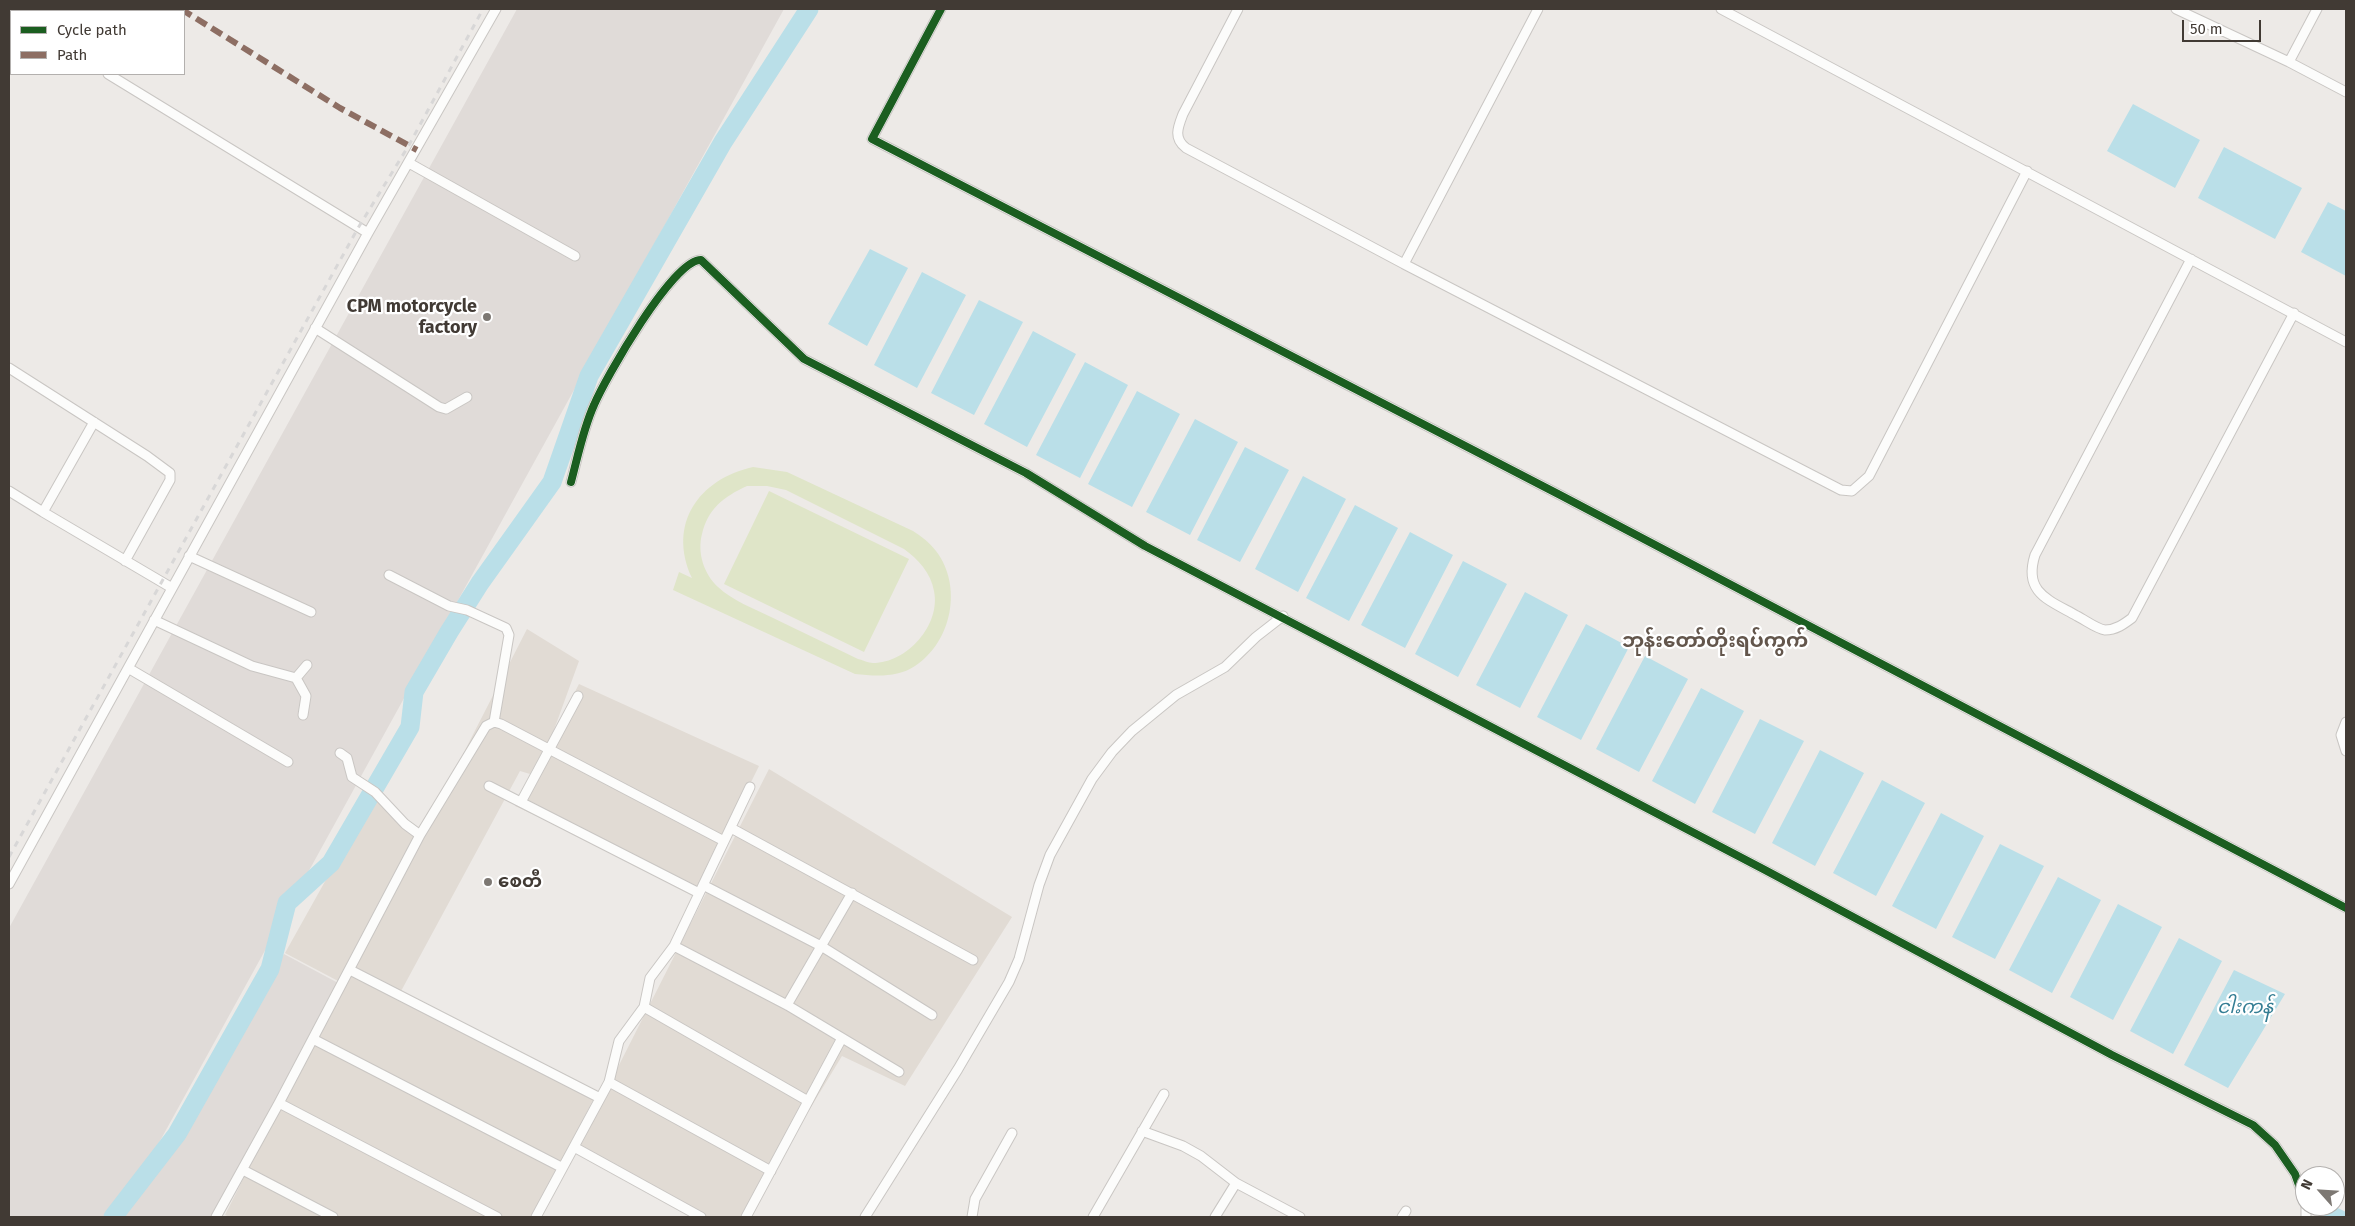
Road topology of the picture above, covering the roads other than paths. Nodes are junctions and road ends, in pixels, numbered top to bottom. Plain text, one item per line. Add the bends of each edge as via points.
1 (496, 9) edge
2 (942, 9) edge
3 (1238, 9) edge
4 (1538, 9) edge
5 (1721, 9) edge
6 (2176, 9) edge
7 (2317, 9) edge
8 (2289, 62) junction
9 (110, 75) edge
10 (2346, 92) edge
11 (409, 163) junction
12 (2027, 171) junction
13 (368, 233) junction
14 (575, 256) dead end
15 (2191, 259) junction
16 (1404, 264) junction
17 (2294, 313) junction
18 (316, 328) junction
19 (2346, 342) edge
20 (9, 368) edge
21 (467, 397) dead end
22 (94, 422) junction
23 (571, 482) dead end
24 (9, 491) edge
25 (43, 512) junction
26 (189, 556) junction
27 (124, 561) junction
28 (389, 575) dead end
29 (172, 588) junction
30 (311, 612) dead end
31 (1283, 616) junction
32 (154, 620) junction
33 (307, 665) dead end
34 (128, 668) junction
35 (296, 678) junction
36 (578, 696) dead end
37 (303, 715) dead end
38 (494, 722) junction
39 (2346, 722) edge
40 (548, 749) junction
41 (2346, 751) edge
42 (340, 753) dead end
43 (288, 762) dead end
44 (489, 786) dead end
45 (750, 787) dead end
46 (521, 802) junction
47 (731, 828) junction
48 (420, 835) junction
49 (724, 841) junction
50 (9, 884) edge
51 (701, 889) junction
52 (852, 892) junction
53 (2346, 908) edge
54 (674, 946) junction
55 (821, 946) junction
56 (973, 960) dead end
57 (350, 970) junction
58 (787, 1005) junction
59 (644, 1007) junction
60 (932, 1015) dead end
61 (842, 1038) junction
62 (313, 1039) junction
63 (899, 1072) dead end
64 (609, 1082) junction
65 (1164, 1094) dead end
66 (600, 1098) junction
67 (808, 1101) junction
68 (279, 1103) junction
69 (1142, 1130) junction
70 (1012, 1133) dead end
71 (574, 1147) junction
72 (561, 1167) junction
73 (243, 1170) junction
74 (771, 1171) junction
75 (2295, 1178) edge
76 (1236, 1183) junction
77 (216, 1217) edge
78 (333, 1217) edge
79 (497, 1217) edge
80 (536, 1217) edge
81 (701, 1217) edge
82 (746, 1217) edge
83 (865, 1217) edge
84 (972, 1217) edge
85 (1093, 1217) edge
86 (1215, 1217) edge
87 (1300, 1217) edge

1 - 11 street
2 - 53 street via 872,139 1562,496
3 - 16 street via 1183,114 1177,129 1180,142
4 - 16 street
5 - 12 street
6 - 8 street
7 - 8 street
8 - 10 street
9 - 13 street
11 - 13 street
11 - 14 street
12 - 15 street
12 - 16 street via 1869,476 1852,491 1841,490
13 - 18 street
15 - 17 street
15 - 17 street via 2030,570 2032,581 2042,596 2104,630 2122,627 2132,618
17 - 19 street
18 - 21 street via 439,407 446,409
18 - 26 street
20 - 22 street
22 - 25 street
22 - 27 street via 171,475
23 - 31 street via 587,422 610,371 631,336 672,282 690,265 701,260 804,360 1026,473 1145,546
24 - 25 street
25 - 27 street
26 - 29 street
26 - 30 street
27 - 29 street
28 - 38 street via 449,606 506,628 508,638
29 - 32 street
31 - 75 street via 2112,1055 2253,1126 2275,1145
31 - 83 street via 1225,667 1176,695 1132,731 1092,778 1050,855 1019,960 1009,982
32 - 34 street
32 - 35 street via 252,666
33 - 35 street
34 - 43 street
34 - 50 street
35 - 37 street via 306,696
36 - 40 street
38 - 40 street
38 - 48 street via 481,732
39 - 41 street via 2341,735
40 - 46 street
40 - 49 street
42 - 48 street via 347,758 350,774 375,792
44 - 46 street
45 - 47 street
46 - 51 street
47 - 49 street
47 - 52 street
48 - 57 street
49 - 51 street
51 - 54 street
51 - 55 street
52 - 55 street
52 - 56 street
54 - 58 street
54 - 59 street via 650,978
55 - 58 street
55 - 60 street
57 - 62 street
57 - 66 street
58 - 61 street
59 - 64 street via 619,1041
59 - 67 street
61 - 63 street
61 - 67 street
62 - 68 street
62 - 72 street
64 - 66 street
64 - 74 street
65 - 69 street
66 - 71 street
67 - 74 street
68 - 73 street
68 - 79 street
69 - 76 street via 1201,1156
69 - 85 street
70 - 84 street via 975,1199
71 - 72 street
71 - 81 street
72 - 80 street
73 - 77 street
73 - 78 street
74 - 82 street
76 - 86 street
76 - 87 street

